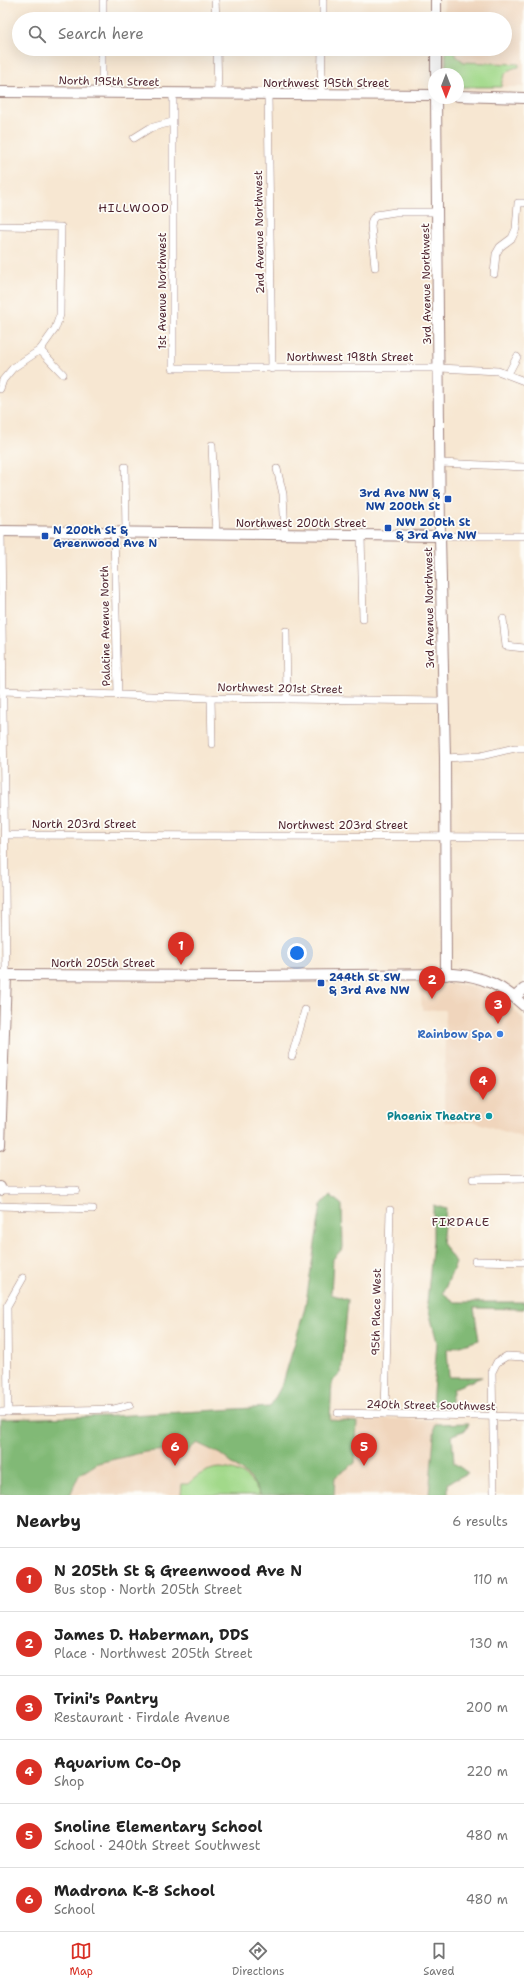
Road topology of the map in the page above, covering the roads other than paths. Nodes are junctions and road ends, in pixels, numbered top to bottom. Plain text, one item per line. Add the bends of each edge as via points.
1 (103, 0) edge
2 (215, 0) edge
3 (323, 0) edge
4 (436, 0) edge
5 (102, 12) edge
6 (216, 12) edge
7 (323, 12) edge
8 (436, 12) edge
9 (102, 56) edge
10 (217, 56) edge
11 (322, 56) edge
12 (436, 56) edge
13 (436, 68) edge
14 (0, 92) edge
15 (102, 92) junction
16 (173, 94) junction
17 (218, 94) junction
18 (268, 94) junction
19 (321, 95) junction
20 (428, 95) edge
21 (464, 96) edge
22 (524, 98) edge
23 (436, 104) edge
24 (172, 122) junction
25 (134, 138) dead end
26 (521, 203) edge
27 (437, 212) junction
28 (0, 226) edge
29 (376, 267) dead end
30 (494, 274) dead end
31 (40, 350) junction
32 (517, 357) dead end
33 (173, 368) joint
34 (440, 368) junction
35 (272, 369) junction
36 (63, 374) dead end
37 (508, 374) junction
38 (524, 381) edge
39 (0, 389) edge
40 (212, 445) dead end
41 (440, 463) junction
42 (125, 467) dead end
43 (524, 467) edge
44 (277, 469) dead end
45 (1, 531) edge
46 (114, 533) junction
47 (126, 533) junction
48 (216, 534) junction
49 (285, 535) junction
50 (361, 535) junction
51 (440, 536) junction
52 (524, 536) edge
53 (363, 619) dead end
54 (504, 619) dead end
55 (286, 630) dead end
56 (524, 648) edge
57 (2, 690) junction
58 (118, 694) junction
59 (211, 698) junction
60 (288, 699) junction
61 (443, 701) junction
62 (212, 744) dead end
63 (524, 748) edge
64 (445, 758) junction
65 (5, 834) junction
66 (163, 835) joint
67 (445, 837) junction
68 (524, 837) edge
69 (446, 974) junction
70 (3, 975) edge
71 (524, 989) edge
72 (515, 997) junction
73 (524, 1006) edge
74 (305, 1010) dead end
75 (292, 1056) dead end
76 (0, 1145) edge
77 (524, 1178) edge
78 (473, 1179) dead end
79 (0, 1187) edge
80 (76, 1190) dead end
81 (0, 1191) edge
82 (0, 1206) edge
83 (93, 1210) dead end
84 (390, 1210) dead end
85 (476, 1261) dead end
86 (524, 1262) edge
87 (23, 1278) dead end
88 (524, 1357) edge
89 (130, 1405) dead end
90 (0, 1412) edge
91 (8, 1412) junction
92 (338, 1413) dead end
93 (385, 1414) junction
94 (493, 1417) junction
95 (524, 1417) edge
96 (494, 1495) edge

1 - 5 street
2 - 6 street
3 - 7 street
4 - 8 street
9 - 15 street
10 - 17 street
11 - 19 street
12 - 13 street
14 - 15 street, North 195th Street
15 - 16 street, North 195th Street
16 - 17 street, North 195th Street
16 - 24 street, 1st Avenue Northwest
17 - 18 street, Northwest 195th Street
18 - 19 street, Northwest 195th Street
18 - 35 street, 2nd Avenue Northwest
19 - 20 street, Northwest 195th Street
21 - 22 street
23 - 27 street, 3rd Avenue Northwest
24 - 25 street via 150,128
24 - 33 street, 1st Avenue Northwest
26 - 30 street via 512,238 500,247 496,254
27 - 29 street via 395,212 376,215 371,226
27 - 34 street, 3rd Avenue Northwest
28 - 31 street via 61,227 60,315 55,328
31 - 36 street
31 - 39 street via 13,368 3,380
32 - 37 street
33 - 35 street, Northwest 198th Street
34 - 35 street, Northwest 198th Street
34 - 37 street, Northwest 198th Street via 498,371
34 - 41 street, 3rd Avenue Northwest
37 - 38 street, Northwest 198th Street
40 - 48 street
41 - 43 street
41 - 51 street, 3rd Avenue Northwest
42 - 47 street
44 - 49 street via 284,494
45 - 46 street, Northwest 200th Street
45 - 57 street
46 - 47 street, Northwest 200th Street
46 - 58 street, Palatine Avenue North
47 - 48 street, Northwest 200th Street
48 - 49 street, Northwest 200th Street
49 - 50 street, Northwest 200th Street
50 - 51 street, Northwest 200th Street
50 - 53 street
51 - 52 street, Northwest 200th Street
51 - 61 street, 3rd Avenue Northwest
54 - 56 street via 508,647
55 - 60 street
57 - 58 street, Northwest 201st Street
57 - 65 street
58 - 59 street, Northwest 201st Street
59 - 60 street, Northwest 201st Street
59 - 62 street
60 - 61 street, Northwest 201st Street
61 - 64 street, 3rd Avenue Northwest
63 - 64 street via 481,756
64 - 67 street, 3rd Avenue Northwest
65 - 66 street, North 203rd Street
65 - 70 street
66 - 67 street, Northwest 203rd Street
67 - 68 street, Northwest 203rd Street
67 - 69 street, 3rd Avenue Northwest
69 - 70 street, North 205th Street
69 - 72 street, North 205th Street via 488,980
70 - 76 street
71 - 72 street
72 - 73 street, North 205th Street
74 - 75 street
77 - 78 street
79 - 81 street
80 - 81 street
82 - 83 street
84 - 93 street, 95th Place West
85 - 86 street
87 - 91 street via 7,1306
88 - 94 street via 507,1356 496,1362 492,1372
89 - 91 street via 114,1408
90 - 91 street
92 - 93 street, 240th Street Southwest
93 - 94 street, 240th Street Southwest
94 - 95 street, 240th Street Southwest
94 - 96 street

